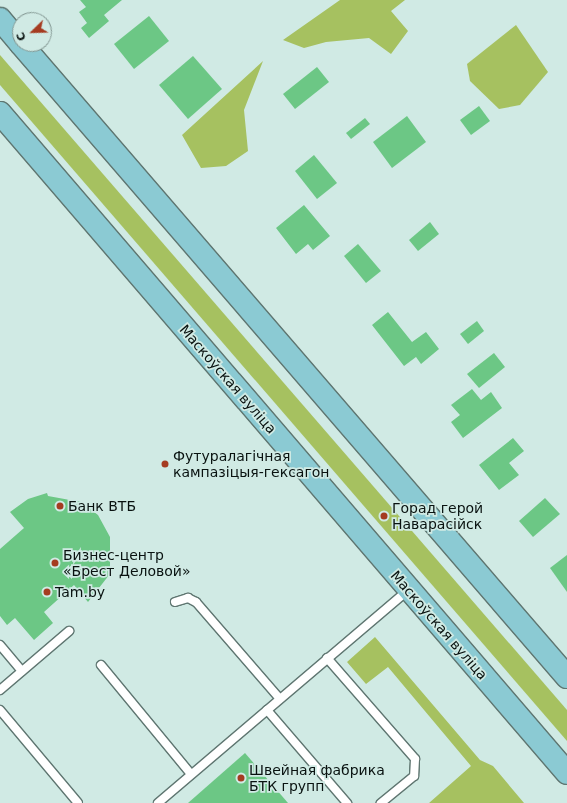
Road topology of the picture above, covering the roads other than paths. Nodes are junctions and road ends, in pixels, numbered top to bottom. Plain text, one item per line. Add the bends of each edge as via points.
1 (0, 19) edge
2 (12, 33) edge
3 (29, 52) edge
4 (0, 113) edge
5 (408, 590) junction
6 (175, 602) dead end
7 (69, 631) dead end
8 (0, 645) edge
9 (327, 658) junction
10 (101, 665) dead end
11 (22, 671) junction
12 (567, 677) edge
13 (0, 690) edge
14 (280, 699) junction
15 (0, 710) edge
16 (267, 710) junction
17 (567, 773) edge
18 (191, 774) junction
19 (78, 803) edge
20 (158, 803) edge
21 (347, 803) edge
22 (381, 803) edge

1 - 2 main road
3 - 12 main road
4 - 5 main road, Маскоўская вуліца
5 - 9 lane
5 - 17 main road, Маскоўская вуліца
6 - 14 lane via 183,598 196,602
7 - 11 lane
8 - 11 lane
9 - 14 lane
9 - 22 lane via 414,759 414,776
10 - 18 lane
11 - 13 lane
14 - 16 lane
15 - 19 lane
16 - 18 lane
16 - 21 lane
18 - 20 lane

